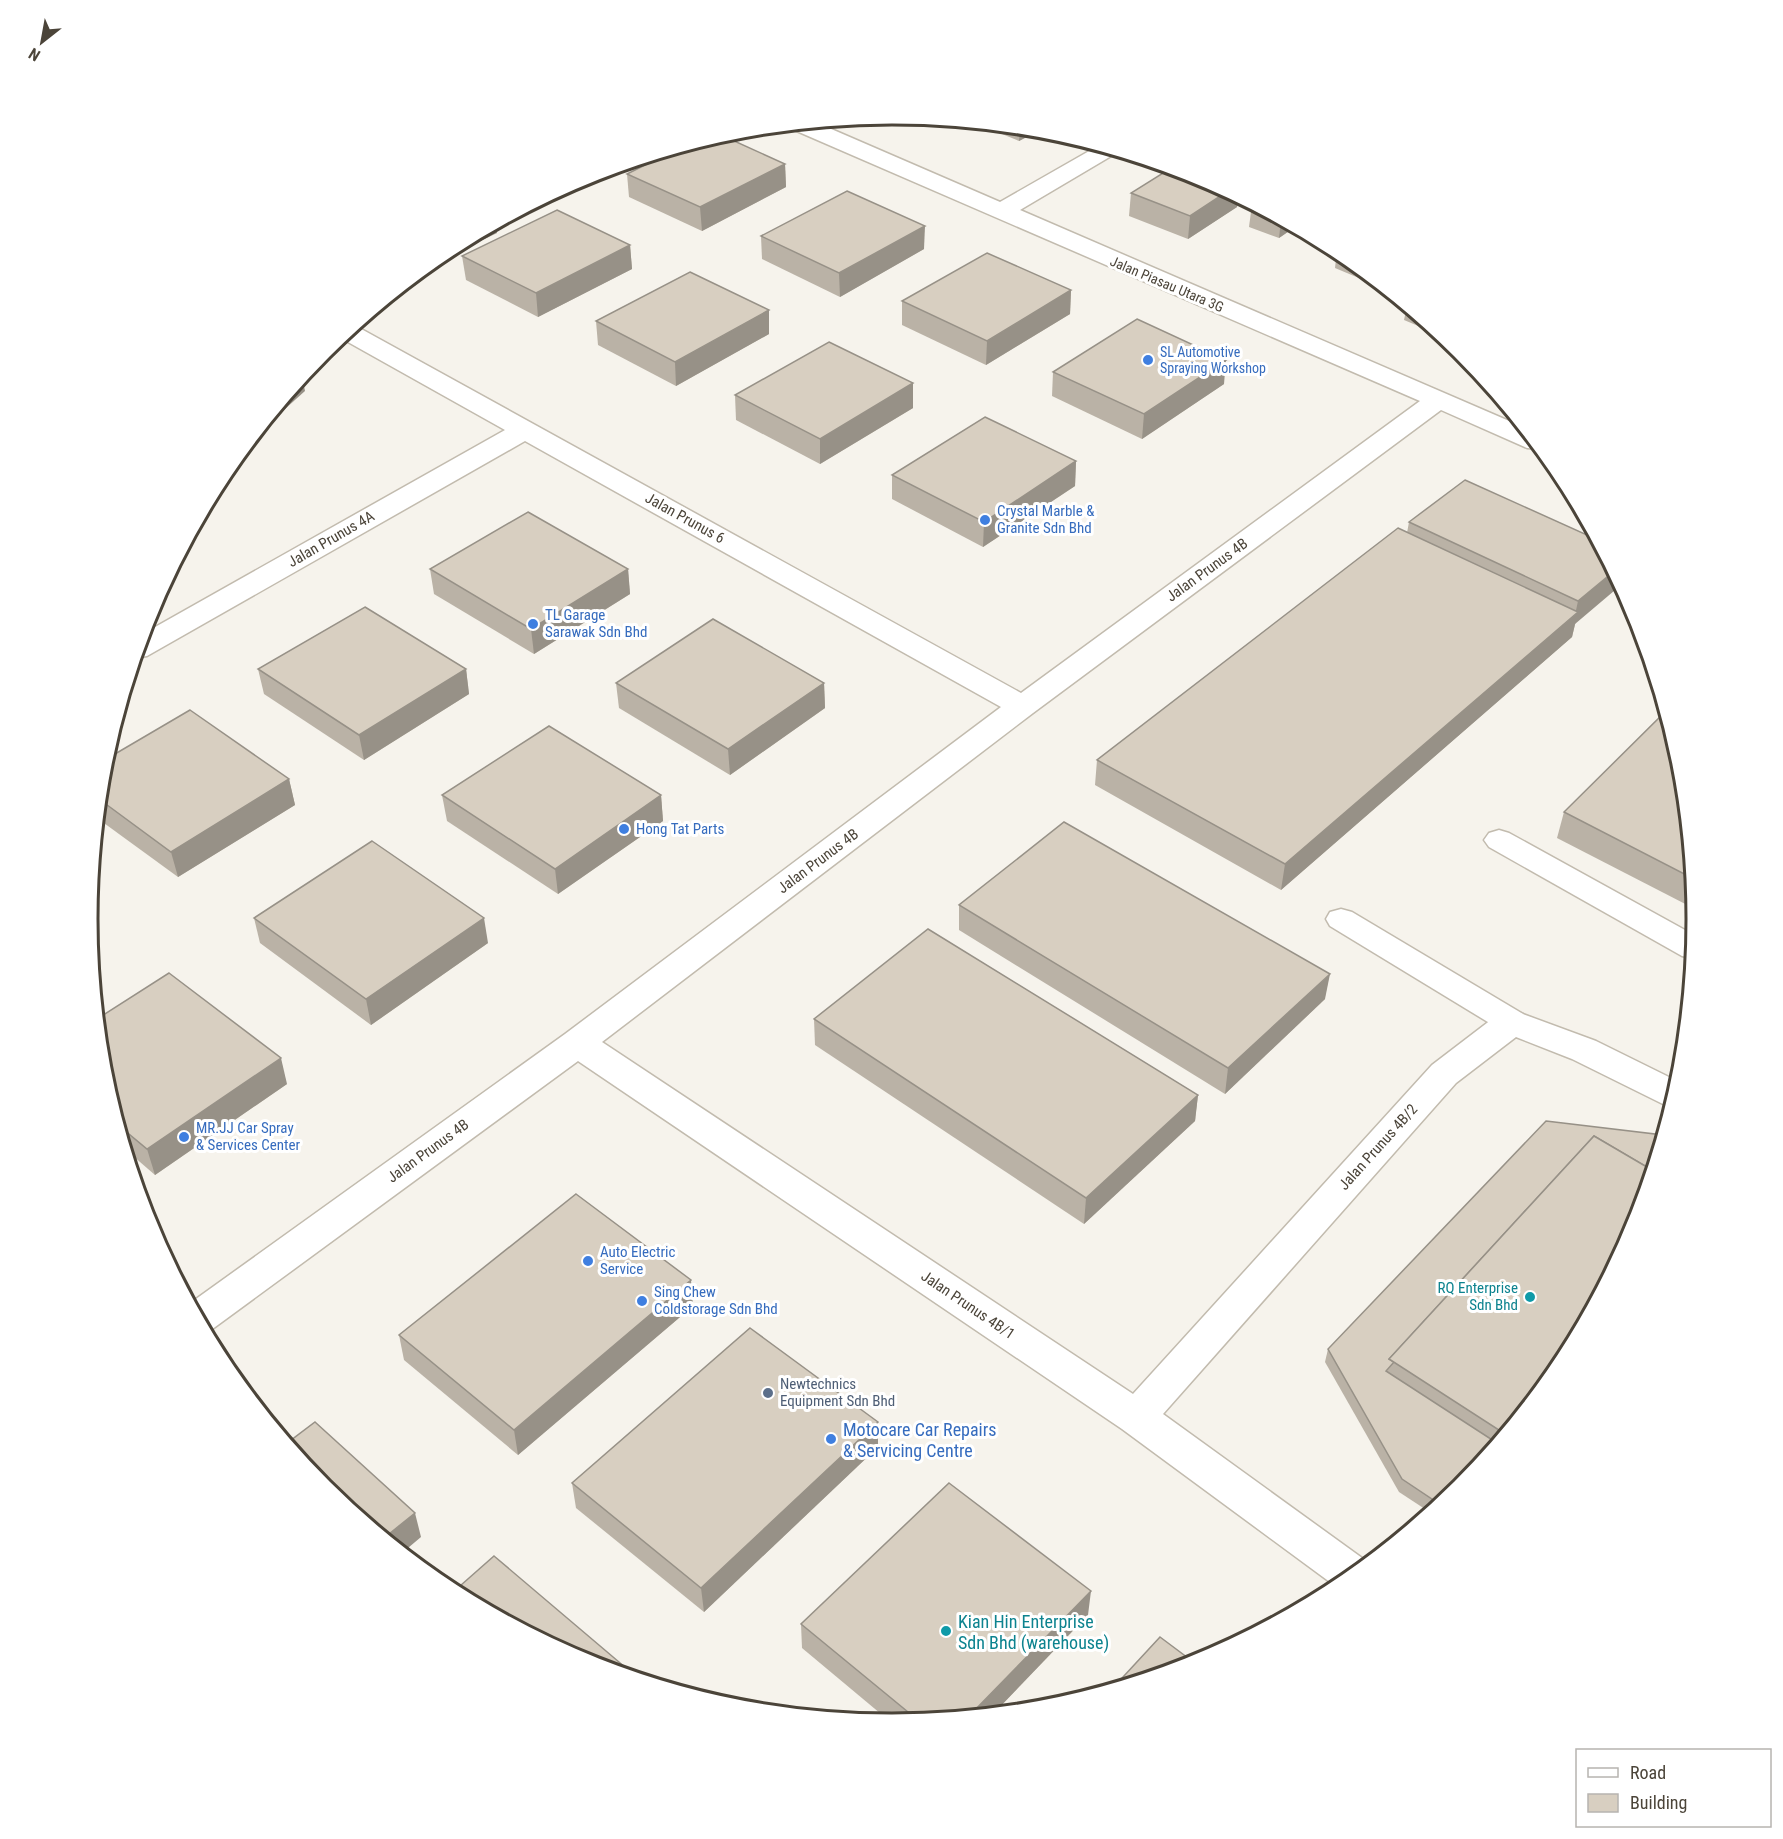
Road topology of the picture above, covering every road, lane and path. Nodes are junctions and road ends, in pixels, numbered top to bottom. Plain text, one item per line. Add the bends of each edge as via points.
1 (813, 130) edge
2 (1100, 154) edge
3 (1000, 212) junction
4 (355, 335) edge
5 (1438, 400) junction
6 (526, 429) junction
7 (1520, 435) edge
8 (147, 644) edge
9 (1022, 706) junction
10 (1499, 840) dead end
11 (1341, 919) dead end
12 (1685, 944) edge
13 (1512, 1022) junction
14 (577, 1043) junction
15 (1666, 1091) edge
16 (203, 1315) edge
17 (1136, 1417) junction
18 (1346, 1570) edge

1 - 3 street, Jalan Piasau Utara 3G
2 - 3 street
3 - 5 street, Jalan Piasau Utara 3G
4 - 6 street, Jalan Prunus 6
5 - 7 street, Jalan Piasau Utara 3G
5 - 9 street, Jalan Prunus 4B
6 - 8 street, Jalan Prunus 4A
6 - 9 street, Jalan Prunus 6
9 - 14 street, Jalan Prunus 4B
10 - 12 lane
11 - 13 lane
13 - 15 street via 1584,1050
13 - 17 street, Jalan Prunus 4B/2 via 1444,1074
14 - 16 street, Jalan Prunus 4B
14 - 17 street, Jalan Prunus 4B/1
17 - 18 street, Jalan Prunus 4B/1

